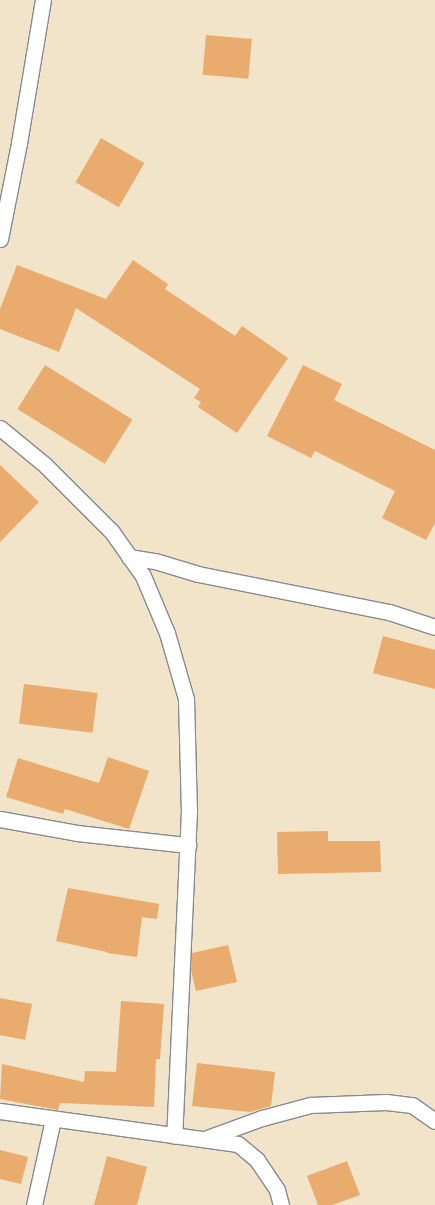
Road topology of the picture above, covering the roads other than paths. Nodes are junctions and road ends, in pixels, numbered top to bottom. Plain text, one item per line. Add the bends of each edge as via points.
1 (42, 0) edge
2 (0, 239) edge
3 (0, 428) edge
4 (129, 556) junction
5 (435, 627) edge
6 (0, 819) edge
7 (188, 845) junction
8 (0, 1111) edge
9 (54, 1119) junction
10 (435, 1121) edge
11 (174, 1136) junction
12 (203, 1140) junction
13 (34, 1205) edge
14 (281, 1205) edge

1 - 2 street
3 - 4 street via 45,465 112,532
4 - 5 street via 198,574 389,612
4 - 7 street via 143,576 167,633 186,699
6 - 7 street via 78,833
7 - 11 street
8 - 9 street
9 - 11 street
9 - 13 street
10 - 12 street via 412,1105 386,1102 310,1105 262,1118
11 - 12 street
12 - 14 street via 238,1144 257,1160 277,1190

